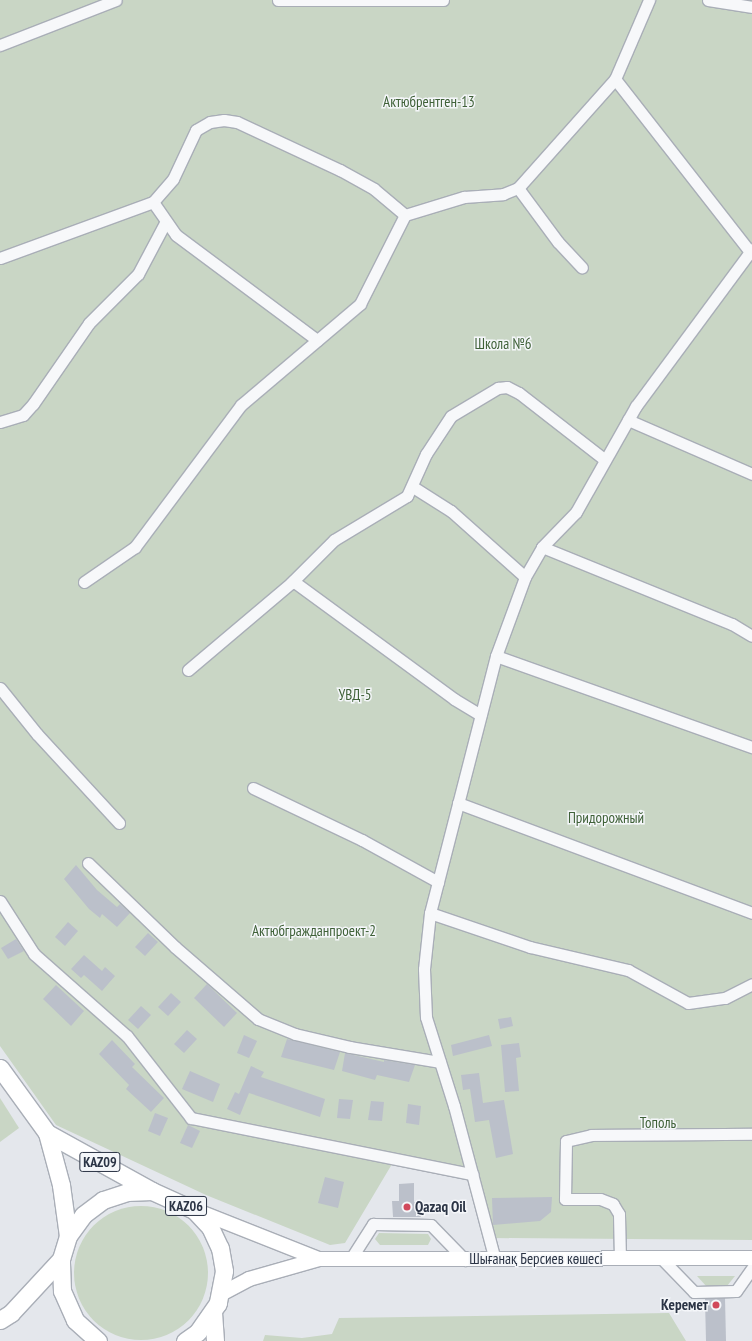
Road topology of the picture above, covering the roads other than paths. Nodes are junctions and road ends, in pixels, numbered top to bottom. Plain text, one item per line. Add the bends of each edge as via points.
1 (111, 0) edge
2 (278, 0) edge
3 (415, 0) edge
4 (443, 0) edge
5 (649, 0) edge
6 (708, 0) edge
7 (752, 8) edge
8 (0, 44) edge
9 (615, 79) junction
10 (518, 188) junction
11 (153, 202) junction
12 (405, 216) junction
13 (165, 223) junction
14 (751, 250) edge
15 (0, 258) edge
16 (582, 268) dead end
17 (317, 340) junction
18 (628, 420) junction
19 (0, 422) edge
20 (605, 460) junction
21 (752, 474) edge
22 (413, 487) junction
23 (542, 547) junction
24 (525, 577) junction
25 (293, 581) junction
26 (84, 582) dead end
27 (752, 636) edge
28 (496, 656) junction
29 (188, 670) dead end
30 (0, 688) edge
31 (481, 715) junction
32 (752, 747) edge
33 (253, 788) dead end
34 (458, 803) junction
35 (118, 823) dead end
36 (88, 863) dead end
37 (438, 882) junction
38 (0, 901) edge
39 (430, 912) junction
40 (752, 914) edge
41 (752, 984) edge
42 (440, 1062) junction
43 (0, 1068) edge
44 (47, 1133) junction
45 (752, 1134) edge
46 (472, 1174) junction
47 (152, 1191) junction
48 (194, 1210) junction
49 (68, 1236) junction
50 (752, 1258) edge
51 (61, 1259) junction
52 (319, 1259) junction
53 (620, 1259) junction
54 (662, 1259) junction
55 (350, 1260) junction
56 (465, 1260) junction
57 (495, 1260) junction
58 (752, 1268) edge
59 (221, 1294) junction
60 (213, 1312) junction
61 (0, 1320) edge
62 (98, 1341) edge
63 (185, 1341) edge
64 (215, 1341) edge

1 - 8 lane
2 - 3 lane
3 - 4 lane
5 - 9 lane
6 - 7 lane
9 - 10 lane
9 - 14 lane
10 - 12 lane via 503,194 464,197
10 - 16 lane via 558,242
11 - 12 lane via 173,179 196,130 210,122 224,120 237,122 340,170 374,189
11 - 13 lane
11 - 15 lane
12 - 17 lane via 360,304
13 - 17 lane via 176,235
13 - 19 lane via 138,274 89,323 33,404 23,415
14 - 18 lane
17 - 26 lane via 241,404 135,547
18 - 20 lane
18 - 21 lane
20 - 22 lane via 520,393 507,387 498,388 451,416 426,454
20 - 23 lane via 576,512
22 - 24 lane via 451,511
22 - 25 lane via 407,496 334,540
23 - 24 lane
23 - 27 lane via 732,624
24 - 28 lane
25 - 29 lane
25 - 31 lane via 454,699
28 - 31 lane
28 - 32 lane
30 - 35 lane via 37,734
31 - 34 lane
33 - 37 lane via 362,840
34 - 37 lane
34 - 40 lane
36 - 42 lane via 175,947 258,1019 295,1034
37 - 39 lane
38 - 46 lane via 34,954 126,1036 191,1118
39 - 41 lane via 530,947 628,970 688,1003 725,998
39 - 42 lane via 424,969 426,1017
42 - 46 lane
43 - 44 highway, KAZ09
44 - 47 highway, KAZ09
44 - 49 highway, KAZ09 via 61,1185
45 - 53 lane via 591,1135 566,1141 566,1199 600,1199 613,1204 619,1214
46 - 57 lane
47 - 48 highway, KАZ06
47 - 49 highway, KАZ06 via 127,1192 103,1200 83,1215
48 - 52 main road
48 - 59 highway, KАZ06 via 210,1227 220,1248 224,1271
49 - 51 highway, KАZ06
50 - 54 main road, Шығанақ Берсиев көшесі
51 - 61 highway, KАZ06 via 16,1308
51 - 62 highway, KАZ06 via 62,1291 75,1320
52 - 55 main road, Шығанақ Берсиев көшесі
52 - 59 main road via 249,1279
53 - 54 main road, Шығанақ Берсиев көшесі
53 - 57 main road, Шығанақ Берсиев көшесі
54 - 58 lane via 694,1292 736,1291
55 - 56 main road, Шығанақ Берсиев көшесі
55 - 56 lane via 373,1224 431,1225
56 - 57 main road, Шығанақ Берсиев көшесі
59 - 60 highway, KАZ06
60 - 63 highway, KАZ06 via 198,1332
60 - 64 highway, KАZ06

